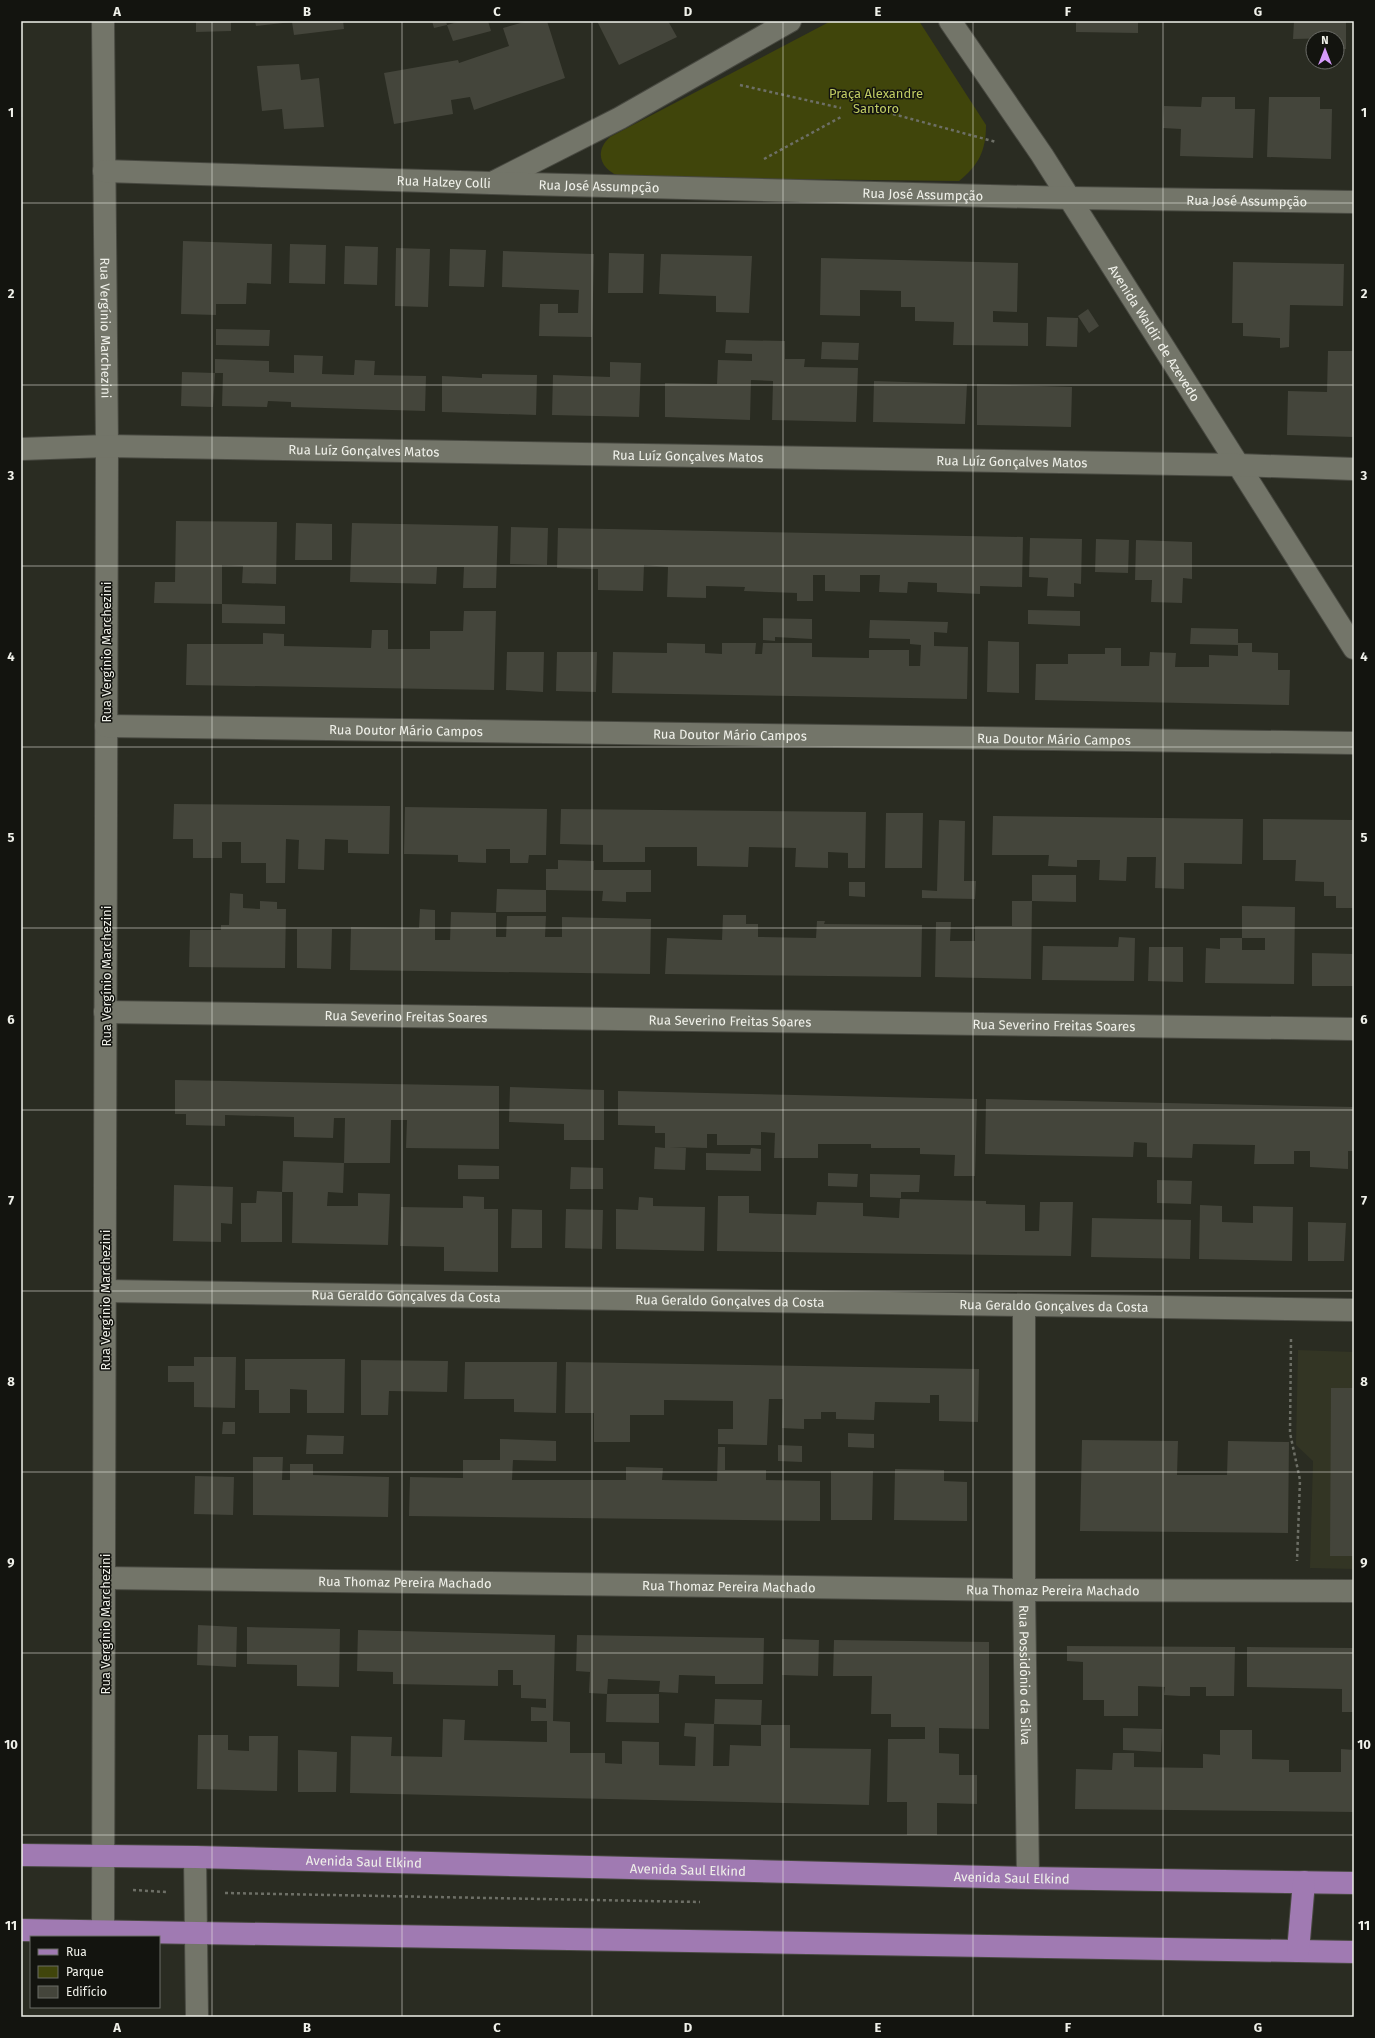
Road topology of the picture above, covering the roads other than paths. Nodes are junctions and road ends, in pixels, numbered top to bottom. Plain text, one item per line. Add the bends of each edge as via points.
1 (103, 21) edge
2 (790, 21) edge
3 (950, 21) edge
4 (104, 171) junction
5 (492, 183) junction
6 (1070, 198) junction
7 (1354, 202) edge
8 (106, 446) junction
9 (21, 449) edge
10 (1239, 465) junction
11 (1354, 469) edge
12 (1354, 648) edge
13 (106, 726) junction
14 (1354, 743) edge
15 (105, 1012) junction
16 (1354, 1029) edge
17 (105, 1291) junction
18 (1024, 1305) junction
19 (1354, 1310) edge
20 (105, 1578) junction
21 (1024, 1590) junction
22 (1354, 1591) edge
23 (21, 1855) edge
24 (103, 1857) junction
25 (195, 1857) junction
26 (1028, 1878) junction
27 (1304, 1882) junction
28 (1354, 1883) edge
29 (21, 1930) edge
30 (103, 1931) junction
31 (196, 1932) junction
32 (1298, 1951) junction
33 (1354, 1952) edge
34 (197, 2017) edge

1 - 4 street, Rua Vergínio Marchezini
2 - 5 street, Rua Halzey Colli via 620,118
3 - 6 street, Avenida Waldir de Azevedo
4 - 5 street, Rua Halzey Colli
4 - 8 street, Rua Vergínio Marchezini
5 - 6 street, Rua José Assumpção
6 - 7 street, Rua José Assumpção
6 - 10 street, Avenida Waldir de Azevedo
8 - 9 street, Rua Luíz Gonçalves Matos
8 - 10 street, Rua Luíz Gonçalves Matos
8 - 13 street, Rua Vergínio Marchezini
10 - 11 street, Rua Luíz Gonçalves Matos
10 - 12 street, Avenida Waldir de Azevedo
13 - 14 street, Rua Doutor Mário Campos
13 - 15 street, Rua Vergínio Marchezini
15 - 16 street, Rua Severino Freitas Soares
15 - 17 street, Rua Vergínio Marchezini
17 - 18 street, Rua Geraldo Gonçalves da Costa
17 - 20 street, Rua Vergínio Marchezini
18 - 19 street, Rua Geraldo Gonçalves da Costa
18 - 21 street, Rua Possidônio da Silva
20 - 21 street, Rua Thomaz Pereira Machado
20 - 24 street, Rua Vergínio Marchezini
21 - 22 street, Rua Thomaz Pereira Machado
21 - 26 street, Rua Possidônio da Silva
23 - 24 main road, Avenida Saul Elkind
24 - 25 main road, Avenida Saul Elkind
24 - 30 street, Rua Vergínio Marchezini
25 - 26 main road, Avenida Saul Elkind
25 - 31 street
26 - 27 main road, Avenida Saul Elkind
27 - 28 main road, Avenida Saul Elkind
27 - 32 main road
29 - 30 main road
30 - 31 main road
31 - 32 main road
31 - 34 street
32 - 33 main road

